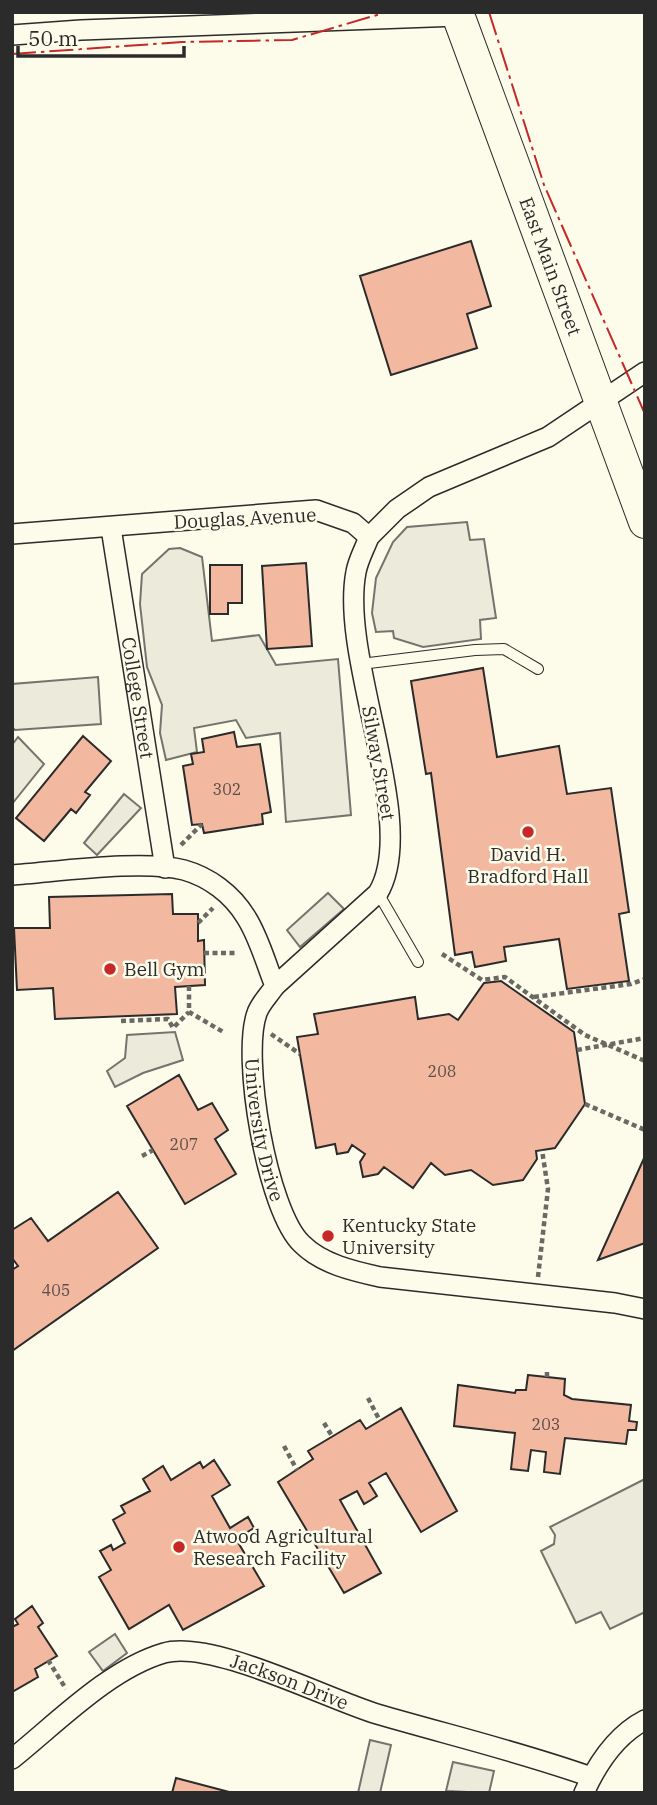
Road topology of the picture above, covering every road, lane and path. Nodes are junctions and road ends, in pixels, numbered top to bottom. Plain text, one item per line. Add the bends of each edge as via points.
1 (457, 14) edge
2 (214, 19) edge
3 (12, 36) edge
4 (645, 372) edge
5 (599, 400) junction
6 (645, 523) edge
7 (111, 528) junction
8 (12, 534) edge
9 (369, 537) junction
10 (361, 664) junction
11 (538, 669) dead end
12 (202, 824) dead end
13 (169, 860) junction
14 (12, 875) edge
15 (378, 893) junction
16 (216, 905) dead end
17 (198, 923) dead end
18 (204, 953) dead end
19 (238, 953) dead end
20 (442, 954) dead end
21 (418, 962) dead end
22 (645, 979) edge
23 (189, 986) dead end
24 (275, 986) junction
25 (533, 998) junction
26 (189, 1013) junction
27 (121, 1021) dead end
28 (225, 1032) dead end
29 (267, 1032) dead end
30 (645, 1038) edge
31 (577, 1050) dead end
32 (300, 1054) dead end
33 (645, 1061) edge
34 (585, 1104) dead end
35 (645, 1130) edge
36 (153, 1150) dead end
37 (542, 1150) dead end
38 (142, 1156) dead end
39 (537, 1281) dead end
40 (645, 1309) edge
41 (368, 1398) dead end
42 (380, 1420) dead end
43 (324, 1423) dead end
44 (332, 1436) dead end
45 (284, 1446) dead end
46 (297, 1469) dead end
47 (48, 1660) dead end
48 (66, 1690) dead end
49 (645, 1720) edge
50 (12, 1759) edge
51 (588, 1785) edge

1 - 2 street
1 - 5 main road, East Main Street
2 - 3 street
4 - 5 street
5 - 6 main road, East Main Street
5 - 9 street via 548,437 429,487 397,509
7 - 8 street, Douglas Avenue
7 - 9 street, Douglas Avenue via 316,510 353,523
7 - 13 street, College Street
9 - 10 street, Silway Street via 356,570 353,602
10 - 11 lane via 504,649
10 - 15 street, Silway Street via 391,826 388,876
12 - 13 path
13 - 14 street
13 - 24 street via 209,880 248,918
15 - 21 lane
15 - 24 street, Silway Street
16 - 17 path
18 - 19 path
20 - 25 path via 482,980 505,977
22 - 25 path
23 - 26 path
24 - 40 street, University Drive via 257,1012 252,1042 265,1160 277,1205 301,1244 347,1269 380,1277
25 - 33 path via 585,1035
26 - 27 path via 173,1028 168,1019
26 - 28 path
29 - 32 path
30 - 31 path, bridge
34 - 35 path
36 - 38 path
37 - 39 path via 548,1189
41 - 42 path
43 - 44 path
45 - 46 path
47 - 48 path
49 - 51 street via 611,1748
50 - 51 street, Jackson Drive via 129,1665 167,1652 192,1652 232,1661 375,1713 534,1757

